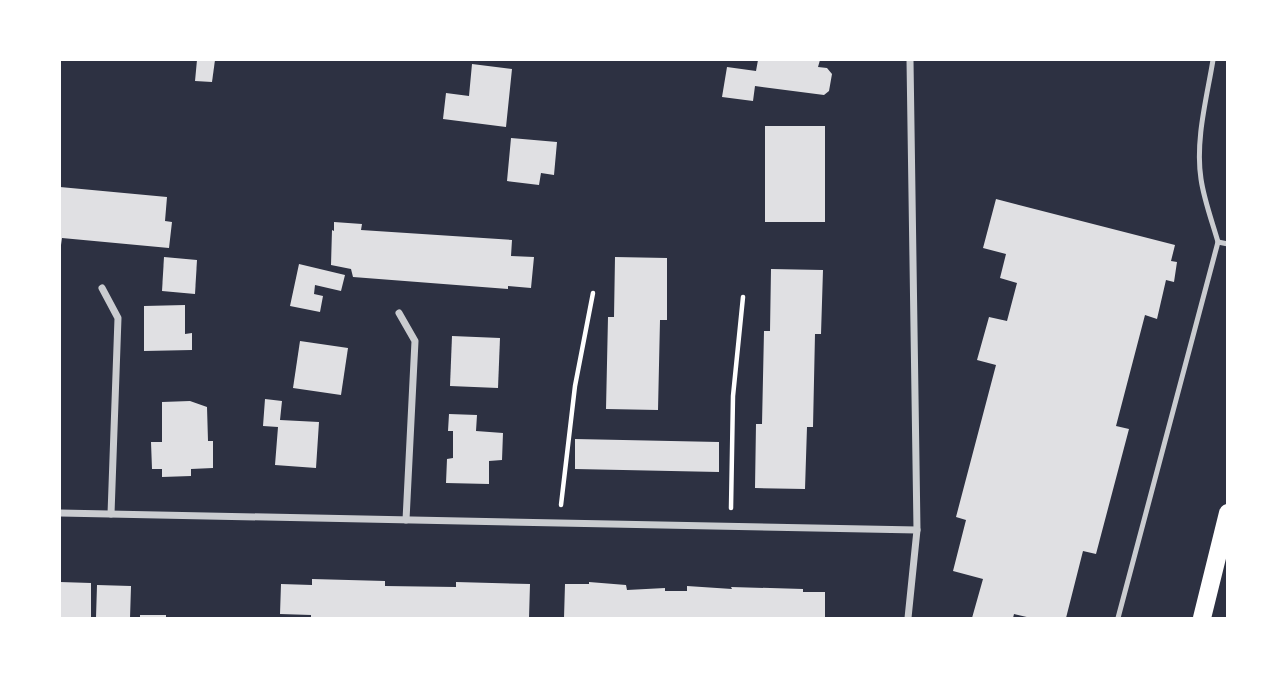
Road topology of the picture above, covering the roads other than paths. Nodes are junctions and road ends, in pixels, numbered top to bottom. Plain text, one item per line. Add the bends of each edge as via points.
1 (910, 60) edge
2 (1213, 60) edge
3 (1218, 242) junction
4 (1227, 244) edge
5 (102, 288) dead end
6 (399, 313) dead end
7 (60, 513) edge
8 (1227, 513) edge
9 (111, 514) junction
10 (406, 520) junction
11 (917, 530) junction
12 (908, 618) edge
13 (1118, 618) edge
14 (1202, 618) edge

1 - 11 street
2 - 3 lane via 1201,133 1200,176
3 - 4 lane
3 - 13 lane
5 - 9 street via 118,317
6 - 10 street via 415,341
7 - 9 street
8 - 14 main road
9 - 10 street
10 - 11 street
11 - 12 street

